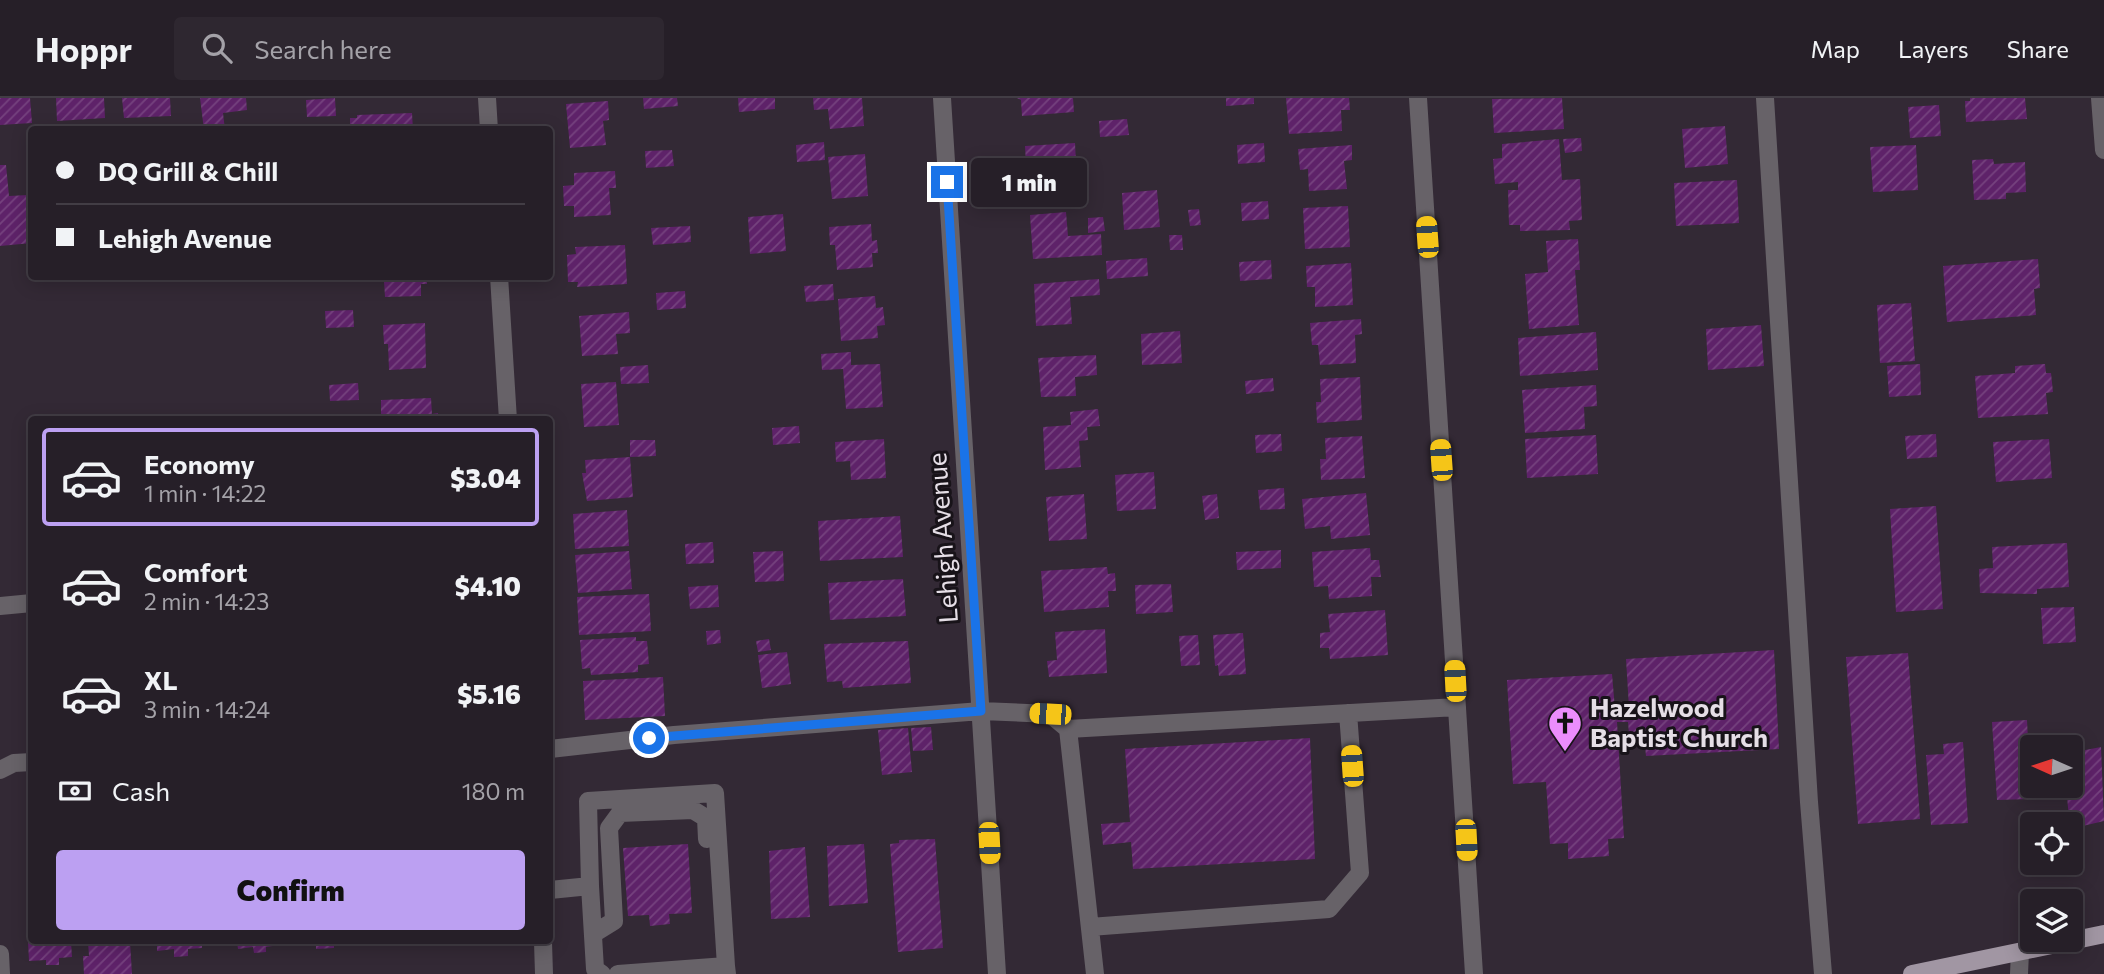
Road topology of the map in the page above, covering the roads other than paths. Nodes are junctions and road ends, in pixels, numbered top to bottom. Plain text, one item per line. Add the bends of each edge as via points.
1 (486, 98) edge
2 (942, 98) edge
3 (1418, 98) edge
4 (1765, 98) edge
5 (2101, 98) edge
6 (489, 126) edge
7 (2104, 150) edge
8 (499, 280) edge
9 (508, 416) edge
10 (28, 603) edge
11 (0, 606) edge
12 (1457, 707) junction
13 (981, 711) junction
14 (1348, 713) junction
15 (1068, 729) junction
16 (553, 749) edge
17 (28, 762) edge
18 (0, 770) edge
19 (590, 886) junction
20 (553, 890) edge
21 (1090, 927) junction
22 (724, 932) junction
23 (593, 934) junction
24 (2104, 934) edge
25 (2083, 938) edge
26 (543, 944) edge
27 (2020, 952) joint
28 (0, 954) edge
29 (727, 970) edge
30 (1, 974) edge
31 (544, 974) edge
32 (602, 974) edge
33 (618, 974) edge
34 (997, 974) edge
35 (1095, 974) edge
36 (1474, 974) edge
37 (1823, 974) edge
38 (1912, 974) edge
39 (2019, 974) edge

1 - 6 street
2 - 13 street, Lehigh Avenue
3 - 12 street
4 - 37 street
5 - 7 street
8 - 9 street
10 - 11 street
12 - 14 street
12 - 36 street
13 - 15 street via 1050,714
13 - 16 street
13 - 34 street, Lehigh Avenue
14 - 15 street
14 - 21 street via 1360,873 1329,909
15 - 21 street
17 - 18 street
19 - 20 street
19 - 22 street via 588,801 715,793
19 - 23 street
21 - 35 street
22 - 23 street via 712,918 706,818 693,810 620,813 609,828 614,921
22 - 29 street
23 - 32 street via 595,969
24 - 25 main road
26 - 31 street
27 - 38 main road
27 - 39 street
28 - 30 street
29 - 33 street

